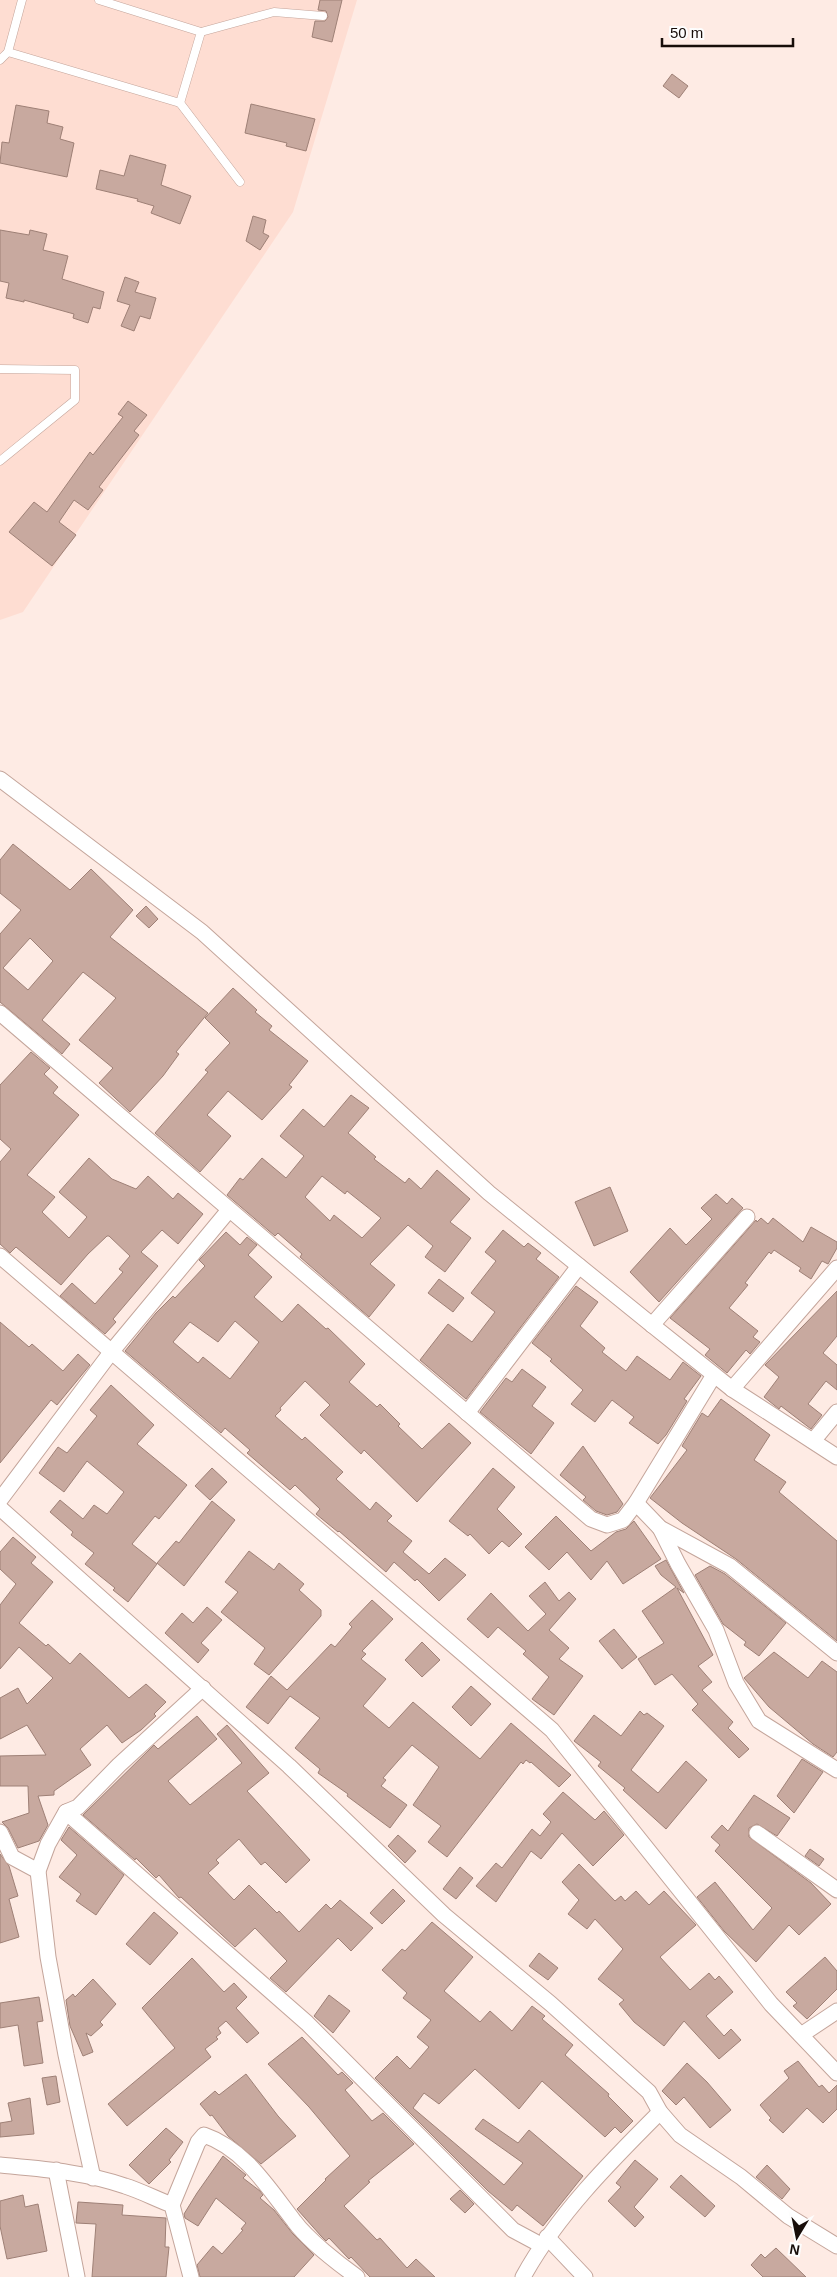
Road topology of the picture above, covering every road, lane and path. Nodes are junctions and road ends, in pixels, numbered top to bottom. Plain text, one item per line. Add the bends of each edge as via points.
1 (22, 0) edge
2 (99, 0) edge
3 (323, 16) dead end
4 (201, 32) junction
5 (8, 52) junction
6 (0, 60) edge
7 (180, 103) junction
8 (240, 182) dead end
9 (0, 369) edge
10 (0, 461) edge
11 (0, 779) edge
12 (0, 1013) edge
13 (229, 1210) junction
14 (746, 1217) dead end
15 (0, 1256) edge
16 (579, 1266) junction
17 (837, 1268) edge
18 (652, 1325) junction
19 (112, 1350) junction
20 (714, 1376) junction
21 (732, 1389) junction
22 (837, 1412) edge
23 (467, 1414) junction
24 (813, 1441) junction
25 (837, 1457) edge
26 (0, 1500) edge
27 (636, 1504) junction
28 (0, 1508) edge
29 (660, 1528) junction
30 (837, 1653) edge
31 (203, 1688) junction
32 (837, 1770) edge
33 (66, 1812) junction
34 (0, 1832) edge
35 (757, 1833) dead end
36 (38, 1871) junction
37 (837, 1890) edge
38 (837, 2011) edge
39 (801, 2035) junction
40 (837, 2073) edge
41 (660, 2112) junction
42 (0, 2165) edge
43 (56, 2170) junction
44 (93, 2178) junction
45 (172, 2205) junction
46 (544, 2241) junction
47 (837, 2246) edge
48 (77, 2277) edge
49 (190, 2277) edge
50 (358, 2277) edge
51 (522, 2277) edge
52 (585, 2277) edge

1 - 5 lane
2 - 4 lane
3 - 4 lane via 274,12
4 - 7 lane
5 - 6 lane
5 - 7 lane
7 - 8 lane
9 - 10 lane via 75,370 75,400
11 - 16 street via 202,932 489,1193
12 - 13 street
13 - 19 street
13 - 23 street
14 - 18 street
15 - 19 street
16 - 18 street
16 - 23 street
17 - 21 street
18 - 20 street
19 - 26 street
19 - 39 street via 552,1730 771,2004
20 - 21 street
20 - 27 street
21 - 24 street
22 - 24 street
23 - 27 street via 591,1519 607,1525 623,1520
24 - 25 street
27 - 29 street
28 - 31 street
29 - 30 street via 730,1566
29 - 32 street via 716,1630 736,1683 760,1722
31 - 33 street via 78,1807
31 - 41 street via 444,1915 551,2004 649,2092
33 - 36 street via 48,1844
33 - 46 street via 307,2023 513,2230
34 - 36 street via 12,1857
35 - 37 street
36 - 44 street via 48,1957
38 - 39 street
39 - 40 street
41 - 46 street via 623,2149
41 - 47 street via 680,2135 741,2177 788,2216
42 - 43 street
43 - 44 street
43 - 48 street
44 - 45 street via 126,2186
45 - 49 street
45 - 50 street via 198,2142 204,2135 216,2139 244,2159 295,2223
46 - 51 street
46 - 52 street

